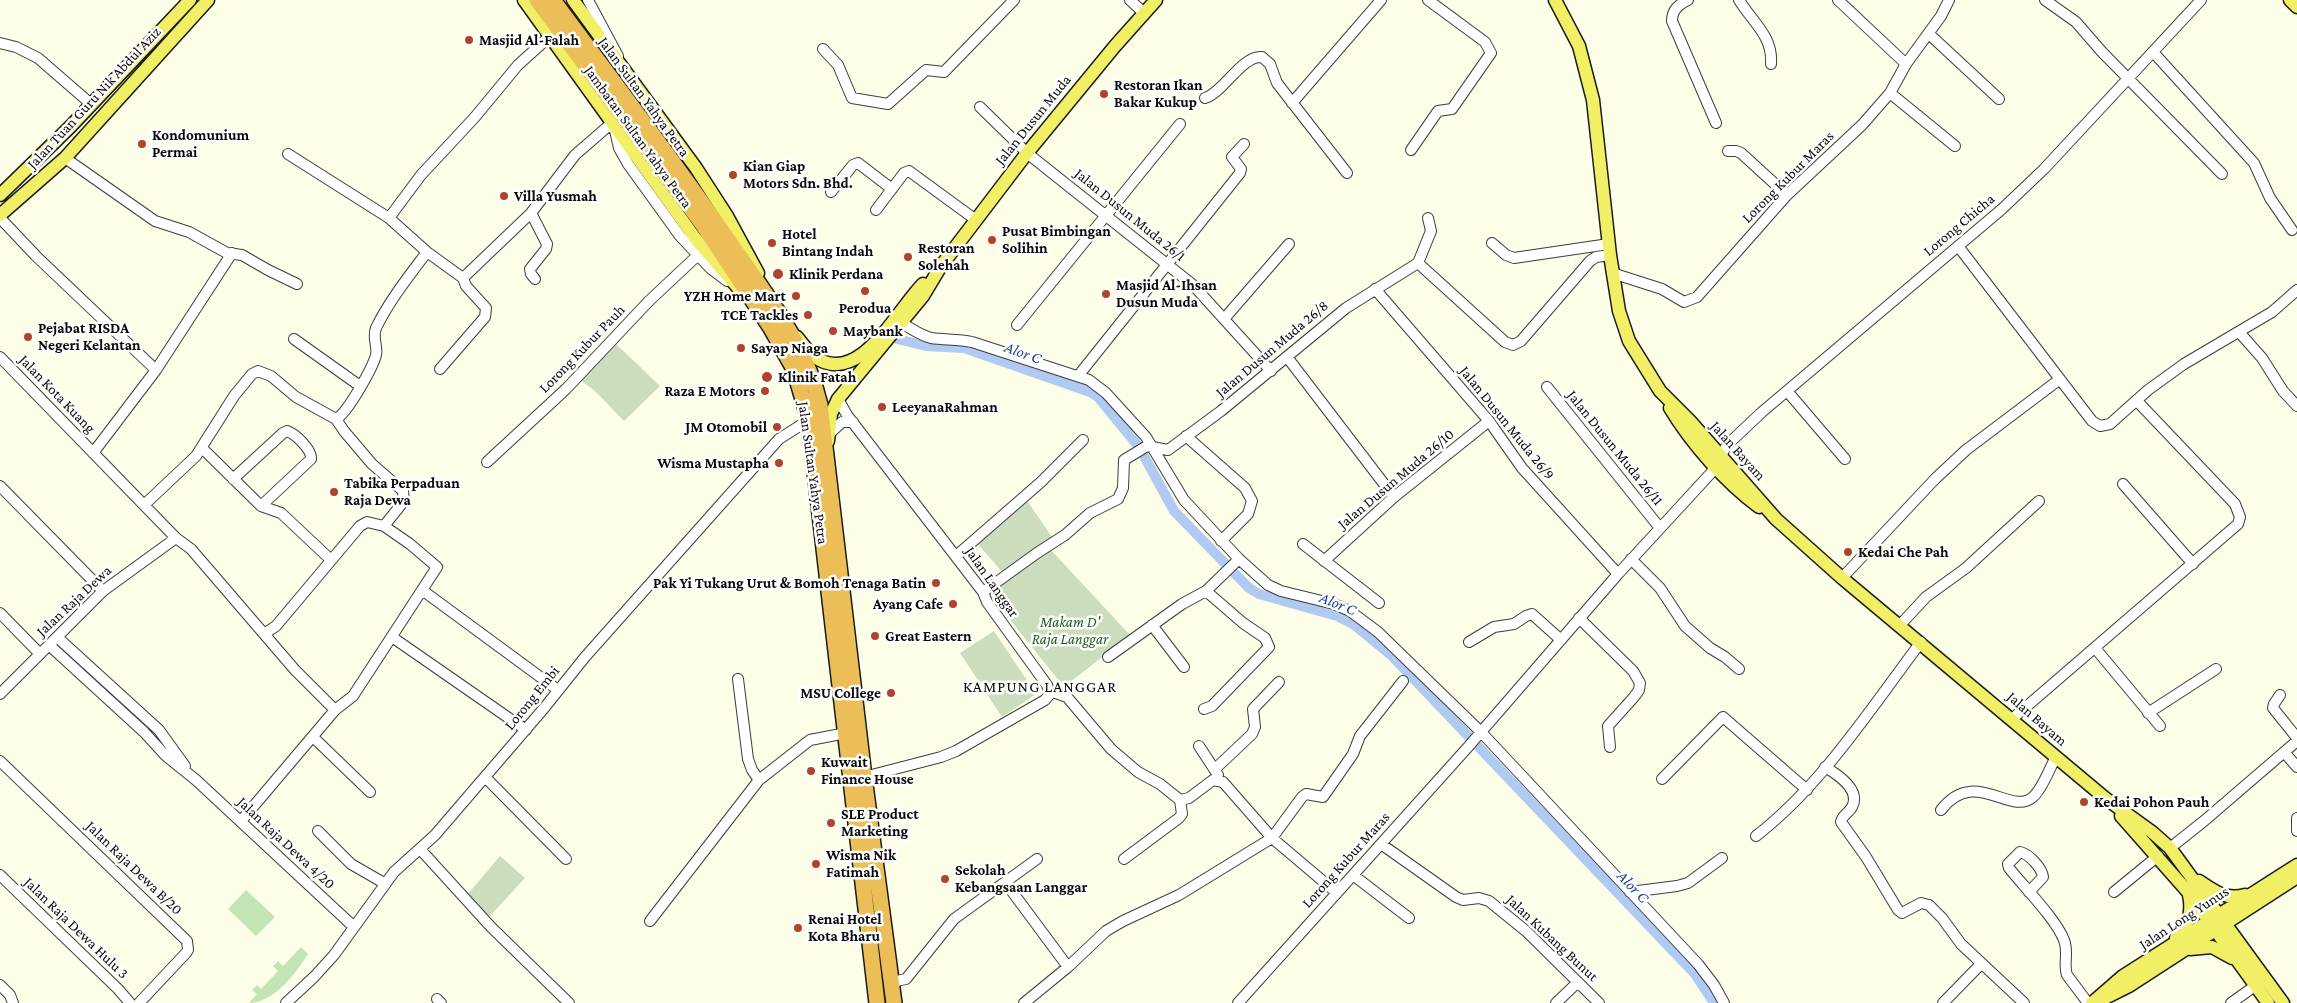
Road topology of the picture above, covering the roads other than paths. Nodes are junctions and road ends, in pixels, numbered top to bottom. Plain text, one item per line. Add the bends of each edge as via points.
1 (190, 0) edge
2 (208, 0) edge
3 (524, 0) edge
4 (537, 0) edge
5 (553, 0) edge
6 (573, 0) edge
7 (588, 0) edge
8 (1014, 0) edge
9 (1130, 0) edge
10 (1156, 0) edge
11 (1381, 0) edge
12 (1428, 0) edge
13 (1555, 0) edge
14 (1688, 0) edge
15 (1739, 0) edge
16 (1838, 0) edge
17 (1949, 0) edge
18 (2045, 0) edge
19 (2201, 0) edge
20 (1144, 13) junction
21 (1929, 34) junction
22 (548, 37) junction
23 (0, 43) edge
24 (824, 49) dead end
25 (2153, 52) junction
26 (1772, 64) dead end
27 (1906, 64) junction
28 (624, 68) junction
29 (2129, 78) junction
30 (1890, 93) junction
31 (1205, 98) dead end
32 (1999, 99) dead end
33 (1292, 103) junction
34 (92, 104) junction
35 (980, 107) dead end
36 (613, 122) junction
37 (1716, 123) dead end
38 (1180, 124) dead end
39 (1244, 144) dead end
40 (1955, 146) dead end
41 (1411, 150) dead end
42 (1728, 151) dead end
43 (1027, 152) junction
44 (288, 154) dead end
45 (65, 158) junction
46 (35, 161) junction
47 (1347, 173) dead end
48 (2222, 174) dead end
49 (892, 189) junction
50 (831, 192) dead end
51 (0, 195) edge
52 (1787, 195) junction
53 (876, 210) dead end
54 (531, 213) junction
55 (0, 216) edge
56 (1106, 216) junction
57 (389, 218) junction
58 (1428, 218) dead end
59 (976, 220) junction
60 (708, 222) junction
61 (2292, 230) dead end
62 (1492, 243) dead end
63 (1289, 244) dead end
64 (1958, 246) junction
65 (1609, 249) junction
66 (427, 252) junction
67 (232, 254) junction
68 (698, 255) junction
69 (1418, 263) junction
70 (1167, 265) junction
71 (941, 266) junction
72 (1612, 273) junction
73 (463, 278) junction
74 (535, 279) dead end
75 (297, 284) dead end
76 (1375, 289) junction
77 (2297, 290) edge
78 (743, 293) junction
79 (756, 306) junction
80 (1224, 319) junction
81 (784, 320) junction
82 (902, 323) junction
83 (1017, 325) dead end
84 (2240, 332) junction
85 (294, 339) dead end
86 (0, 357) edge
87 (1287, 357) junction
88 (440, 369) dead end
89 (156, 370) junction
90 (1271, 371) junction
91 (1078, 376) junction
92 (2060, 379) junction
93 (360, 386) junction
94 (1547, 386) dead end
95 (1787, 392) junction
96 (838, 399) junction
97 (2137, 401) junction
98 (2297, 406) edge
99 (336, 419) junction
100 (809, 420) junction
101 (1489, 421) junction
102 (853, 422) junction
103 (829, 434) junction
104 (1186, 436) junction
105 (1083, 440) dead end
106 (1149, 446) junction
107 (202, 448) junction
108 (93, 453) junction
109 (827, 459) junction
110 (1845, 459) dead end
111 (1718, 461) junction
112 (487, 462) dead end
113 (233, 479) junction
114 (2123, 484) dead end
115 (0, 486) edge
116 (1394, 497) junction
117 (2040, 501) dead end
118 (144, 506) junction
119 (261, 506) junction
120 (384, 526) junction
121 (1660, 528) junction
122 (176, 538) junction
123 (1221, 541) junction
124 (1303, 544) dead end
125 (956, 556) junction
126 (1631, 559) junction
127 (331, 560) junction
128 (1324, 560) junction
129 (1237, 561) junction
130 (2193, 564) junction
131 (1618, 574) junction
132 (1842, 578) junction
133 (422, 590) junction
134 (103, 591) junction
135 (1206, 591) junction
136 (983, 592) junction
137 (1379, 603) dead end
138 (0, 613) edge
139 (1579, 618) junction
140 (1152, 625) junction
141 (1900, 625) junction
142 (264, 634) junction
143 (57, 637) junction
144 (392, 637) junction
145 (1561, 640) junction
146 (1469, 642) dead end
147 (1921, 642) junction
148 (49, 645) junction
149 (2095, 648) junction
150 (40, 654) junction
151 (1108, 657) dead end
152 (1184, 667) dead end
153 (1739, 669) dead end
154 (2216, 669) dead end
155 (738, 679) dead end
156 (1403, 681) dead end
157 (1279, 682) dead end
158 (558, 690) junction
159 (1050, 691) junction
160 (0, 694) edge
161 (2280, 695) dead end
162 (1204, 709) dead end
163 (336, 710) junction
164 (2148, 713) junction
165 (2012, 719) junction
166 (2160, 726) dead end
167 (526, 730) junction
168 (846, 733) junction
169 (1479, 734) junction
170 (313, 737) junction
171 (2297, 740) edge
172 (1200, 746) dead end
173 (1610, 747) dead end
174 (2284, 752) junction
175 (2056, 757) junction
176 (0, 761) edge
177 (1825, 767) junction
178 (2297, 767) edge
179 (1215, 769) junction
180 (485, 777) junction
181 (864, 777) junction
182 (1662, 779) dead end
183 (196, 780) junction
184 (759, 780) junction
185 (1220, 780) junction
186 (1807, 790) junction
187 (370, 792) dead end
188 (2104, 798) junction
189 (1180, 800) junction
190 (1941, 810) dead end
191 (2297, 818) edge
192 (241, 821) junction
193 (318, 831) dead end
194 (2297, 831) edge
195 (1756, 836) dead end
196 (1272, 838) junction
197 (1381, 844) junction
198 (2170, 848) junction
199 (420, 850) junction
200 (2158, 856) junction
201 (1036, 858) dead end
202 (1722, 858) dead end
203 (566, 859) dead end
204 (1124, 859) dead end
205 (2297, 865) edge
206 (1353, 875) junction
207 (2191, 875) junction
208 (2297, 877) edge
209 (2, 882) edge
210 (1005, 882) junction
211 (384, 883) junction
212 (1337, 892) junction
213 (1630, 892) junction
214 (2029, 892) dead end
215 (2114, 892) dead end
216 (2188, 892) junction
217 (2257, 897) junction
218 (1409, 918) dead end
219 (650, 921) dead end
220 (2217, 922) junction
221 (354, 927) junction
222 (2240, 944) junction
223 (2171, 952) junction
224 (1980, 964) junction
225 (1068, 967) junction
226 (2241, 967) junction
227 (892, 982) junction
228 (1578, 982) junction
229 (0, 986) edge
230 (2255, 986) junction
231 (289, 1002) edge
232 (877, 1002) edge
233 (13, 1003) edge
234 (130, 1003) edge
235 (139, 1003) edge
236 (569, 1003) edge
237 (894, 1003) edge
238 (1024, 1003) edge
239 (1238, 1003) edge
240 (1556, 1003) edge
241 (1599, 1003) edge
242 (1724, 1003) edge
243 (1943, 1003) edge
244 (2024, 1003) edge
245 (2088, 1003) edge
246 (2093, 1003) edge
247 (2231, 1003) edge
248 (2268, 1003) edge
249 (2283, 1003) edge

1 - 34 main road, Jalan Tuan Guru Nik Abdul Aziz
2 - 45 main road, Jalan Tuan Guru Nik Abdul Aziz
3 - 22 main road, Jalan Sultan Yahya Petra
4 - 60 highway, Jambatan Sultan Yahya Petra
5 - 60 highway, Jambatan Sultan Yahya Petra
6 - 28 main road, Jalan Sultan Yahya Petra
7 - 28 street
8 - 24 street via 944,72 926,70 888,104 852,98 838,66
9 - 20 street
10 - 20 main road, Jalan Dusun Muda
11 - 33 street
12 - 41 street via 1485,42 1491,53 1452,109 1438,111
13 - 65 main road, Jalan Bayam via 1579,46 1588,74
14 - 37 street via 1676,8 1672,22
15 - 26 street via 1769,43
16 - 27 street
17 - 21 street, Lorong Kubur Maras
18 - 29 street via 2076,22
19 - 25 street, Lorong Chicha
20 - 43 main road, Jalan Dusun Muda
21 - 27 street, Lorong Kubur Maras
21 - 32 street
22 - 36 main road, Jalan Sultan Yahya Petra
22 - 57 street via 518,65 421,175
23 - 34 street via 16,46 38,58
25 - 29 street, Lorong Chicha
25 - 61 street via 2254,163 2270,198
27 - 30 street, Lorong Kubur Maras
28 - 81 main road, Jalan Sultan Yahya Petra via 727,216
29 - 48 street
29 - 64 street, Lorong Chicha via 2044,168
30 - 40 street
30 - 52 street, Lorong Kubur Maras via 1862,125
31 - 33 street via 1257,56 1270,64 1277,83
33 - 47 street
34 - 46 main road, Jalan Tuan Guru Nik Abdul Aziz
35 - 43 street, Jalan Dusun Muda 26/1
36 - 54 street via 575,155
36 - 68 street via 619,148 628,164 680,236
36 - 78 main road, Jalan Sultan Yahya Petra via 694,238
38 - 56 street
39 - 70 street via 1232,157 1241,172
42 - 52 street via 1742,154
43 - 56 street, Jalan Dusun Muda 26/1
43 - 59 main road, Jalan Dusun Muda
44 - 57 street
45 - 46 main road via 54,153
45 - 55 main road, Jalan Tuan Guru Nik Abdul Aziz
45 - 67 street via 144,215 189,232
46 - 51 main road, Jalan Tuan Guru Nik Abdul Aziz
49 - 50 street via 858,163
49 - 53 street
49 - 59 street via 909,171
52 - 72 street, Lorong Kubur Maras via 1693,301 1680,301 1662,289
54 - 73 street
54 - 74 street via 547,244 546,250 530,269
55 - 89 street via 36,256
56 - 70 street, Jalan Dusun Muda 26/1
56 - 83 street
57 - 66 street
58 - 69 street via 1431,231
59 - 71 main road, Jalan Dusun Muda
60 - 79 highway
60 - 81 highway
62 - 65 street via 1514,258
63 - 80 street
64 - 92 street
64 - 95 street, Lorong Chicha
65 - 69 street via 1590,261 1521,341 1513,345 1505,342
65 - 72 main road, Jalan Bayam
66 - 73 street
66 - 93 street via 376,329 376,354
67 - 75 street via 242,255
67 - 89 street
68 - 78 street
68 - 112 street, Lorong Kubur Pauh via 649,301 566,389
69 - 76 street, Jalan Dusun Muda 26/8
70 - 80 street, Jalan Dusun Muda 26/1 via 1197,289
70 - 91 street
71 - 81 main road, Jalan Dusun Muda via 916,290 874,343 854,361 833,365 822,362 813,356
71 - 82 main road, Jalan Dusun Muda
72 - 111 main road, Jalan Bayam via 1629,341 1660,391
73 - 88 street via 466,286 483,303 486,313 482,322
76 - 87 street, Jalan Dusun Muda 26/8 via 1346,308
76 - 101 street, Jalan Dusun Muda 26/9
77 - 84 street via 2272,312
78 - 79 main road, Jalan Sultan Yahya Petra
79 - 100 highway, Jalan Sultan Yahya Petra via 794,369
80 - 90 street, Jalan Dusun Muda 26/1
81 - 109 highway, Jalan Sultan Yahya Petra via 817,392
82 - 91 street via 918,334 966,340
82 - 96 main road, Jalan Dusun Muda
84 - 97 street via 2184,364
84 - 98 street
85 - 93 street
86 - 108 street, Jalan Kota Kuang
87 - 90 street, Jalan Dusun Muda 26/8
87 - 116 street
89 - 108 street
90 - 104 street, Jalan Dusun Muda 26/8
91 - 106 street via 1101,388 1146,437
92 - 97 street via 2092,422 2100,426 2110,424
92 - 132 street via 1966,450
93 - 99 street
94 - 121 street, Jalan Dusun Muda 26/11
95 - 110 street
95 - 111 street, Lorong Chicha via 1728,445
96 - 102 street, Jalan Langgar
96 - 103 main road, Jalan Dusun Muda via 831,414
97 - 130 street via 2238,510 2238,524
99 - 107 street via 258,371 234,396
99 - 120 street via 372,464 403,491 404,501
100 - 158 street, Lorong Embi via 779,440
100 - 168 highway, Jalan Sultan Yahya Petra
101 - 116 street, Jalan Dusun Muda 26/10
101 - 131 street, Jalan Dusun Muda 26/9 via 1522,468
102 - 103 street via 842,422
102 - 125 street, Jalan Langgar
103 - 109 main road, Jalan Dusun Muda
104 - 106 street, Jalan Dusun Muda 26/8 via 1166,451
104 - 123 street via 1245,488 1252,501 1248,514
105 - 125 street via 1041,482
106 - 123 street via 1184,500
106 - 136 street via 1123,462 1123,488 1118,499 1090,513 1065,535
107 - 113 street
107 - 118 street
108 - 118 street, Jalan Kota Kuang
109 - 181 highway, Jalan Sultan Yahya Petra
111 - 121 street, Lorong Chicha via 1711,473
111 - 132 main road, Jalan Bayam via 1747,498 1776,519
113 - 119 street
113 - 119 street via 285,432 292,433 310,452 311,459
114 - 130 street
115 - 134 street
116 - 128 street, Jalan Dusun Muda 26/10
117 - 141 street via 1966,568 1926,598
118 - 122 street, Jalan Kota Kuang
119 - 127 street via 282,513
120 - 127 street via 363,523
120 - 133 street via 437,567
121 - 126 street, Lorong Chicha
122 - 134 street, Jalan Raja Dewa
122 - 142 street, Jalan Kota Kuang via 191,549
123 - 129 street
124 - 128 street
125 - 136 street, Jalan Langgar
126 - 131 street, Lorong Chicha
126 - 153 street via 1660,588 1685,626
127 - 142 street via 276,626
128 - 137 street
129 - 135 street
129 - 169 street via 1274,588 1350,611 1413,663
130 - 149 street
131 - 139 street, Lorong Chicha
132 - 141 main road, Jalan Bayam
133 - 144 street
133 - 158 street
134 - 143 street, Jalan Raja Dewa
135 - 140 street
135 - 162 street via 1265,638 1269,647 1212,706
136 - 159 street, Jalan Langgar
138 - 150 street
139 - 145 street, Lorong Kubur Maras
139 - 173 street via 1633,671 1640,683 1634,697 1608,726
140 - 151 street
140 - 152 street
141 - 147 main road, Jalan Bayam
142 - 163 street, Jalan Kota Kuang
143 - 148 street, Jalan Raja Dewa
143 - 183 street, Jalan Raja Dewa 4/20 via 158,730
144 - 163 street via 353,696
144 - 167 street
145 - 146 street via 1532,614 1514,624 1494,627
145 - 169 street, Lorong Kubur Maras
147 - 165 main road, Jalan Bayam
147 - 177 street
148 - 150 street, Jalan Raja Dewa
148 - 183 street, Jalan Raja Dewa 4/20 via 165,755
149 - 164 street
149 - 165 street
150 - 160 street, Jalan Raja Dewa
154 - 164 street
155 - 184 street via 748,760
156 - 196 street via 1360,736 1353,754 1323,797 1306,794 1302,797
157 - 179 street via 1254,709 1252,734
158 - 167 street, Lorong Embi
159 - 181 street via 1045,700 956,751
159 - 189 street via 1067,697 1111,749
161 - 171 street via 2273,708
163 - 170 street
164 - 166 street
165 - 175 main road, Jalan Bayam
167 - 180 street, Lorong Embi
168 - 184 street via 806,742
168 - 232 highway, Jalan Sultan Yahya Petra
169 - 197 street, Lorong Kubur Maras
169 - 213 street
170 - 187 street
170 - 192 street
171 - 174 street
172 - 179 street
174 - 178 street
174 - 198 street
175 - 188 main road, Jalan Bayam
175 - 190 street via 2038,790 2026,801 1966,791 1956,794
176 - 235 street, Jalan Raja Dewa B/20 via 188,941 186,953
177 - 186 street
177 - 224 street via 1842,778 1852,793 1852,807 1841,822 1898,910 1902,913 1922,903 1929,905
179 - 185 street
180 - 199 street, Lorong Embi
180 - 203 street
181 - 227 highway, Jalan Sultan Yahya Petra
182 - 186 street via 1723,717
183 - 192 street, Jalan Raja Dewa 4/20
184 - 219 street
185 - 189 street via 1213,780 1189,798
185 - 196 street
186 - 195 street via 1780,818
188 - 198 main road, Jalan Bayam
188 - 200 main road, Jalan Bayam
189 - 204 street via 1182,814 1179,818
191 - 194 street
192 - 221 street, Jalan Raja Dewa 4/20
193 - 211 street via 351,864
196 - 212 street
196 - 225 street via 1179,895 1106,931
197 - 206 street, Lorong Kubur Maras
197 - 228 street, Jalan Kubang Bunut via 1456,897 1489,901 1526,931
198 - 207 main road, Jalan Bayam
199 - 211 street, Lorong Embi
199 - 236 street via 491,927
200 - 215 street
200 - 216 main road, Jalan Bayam
201 - 210 street
202 - 213 street via 1688,883
205 - 217 main road, Jalan Long Yunus
206 - 212 street, Lorong Kubur Maras
206 - 218 street
207 - 217 main road via 2213,891 2228,897
207 - 220 main road, Jalan Bayam
208 - 217 main road, Jalan Long Yunus
209 - 234 street, Jalan Raja Dewa Hulu 3
210 - 225 street
210 - 227 street via 952,921 906,979
211 - 221 street, Lorong Embi
212 - 239 street, Lorong Kubur Maras
213 - 242 street via 1698,964
214 - 245 street via 2060,931 2068,953 2065,970
216 - 220 main road, Jalan Bayam
216 - 223 main road via 2189,920
217 - 220 main road, Jalan Long Yunus
217 - 222 main road via 2241,923
220 - 222 main road, Jalan Bayam
220 - 223 main road, Jalan Long Yunus
220 - 226 main road, Jalan Bayam
221 - 231 street, Lorong Embi via 334,955
222 - 249 main road, Jalan Bayam
223 - 226 main road via 2212,946
223 - 246 main road, Jalan Long Yunus via 2129,986
224 - 243 street
224 - 244 street
225 - 238 street
226 - 230 main road, Jalan Bayam
227 - 237 highway, Jalan Sultan Yahya Petra
228 - 240 street
228 - 241 street, Jalan Kubang Bunut
229 - 233 street
230 - 247 street
230 - 248 main road, Jalan Bayam

